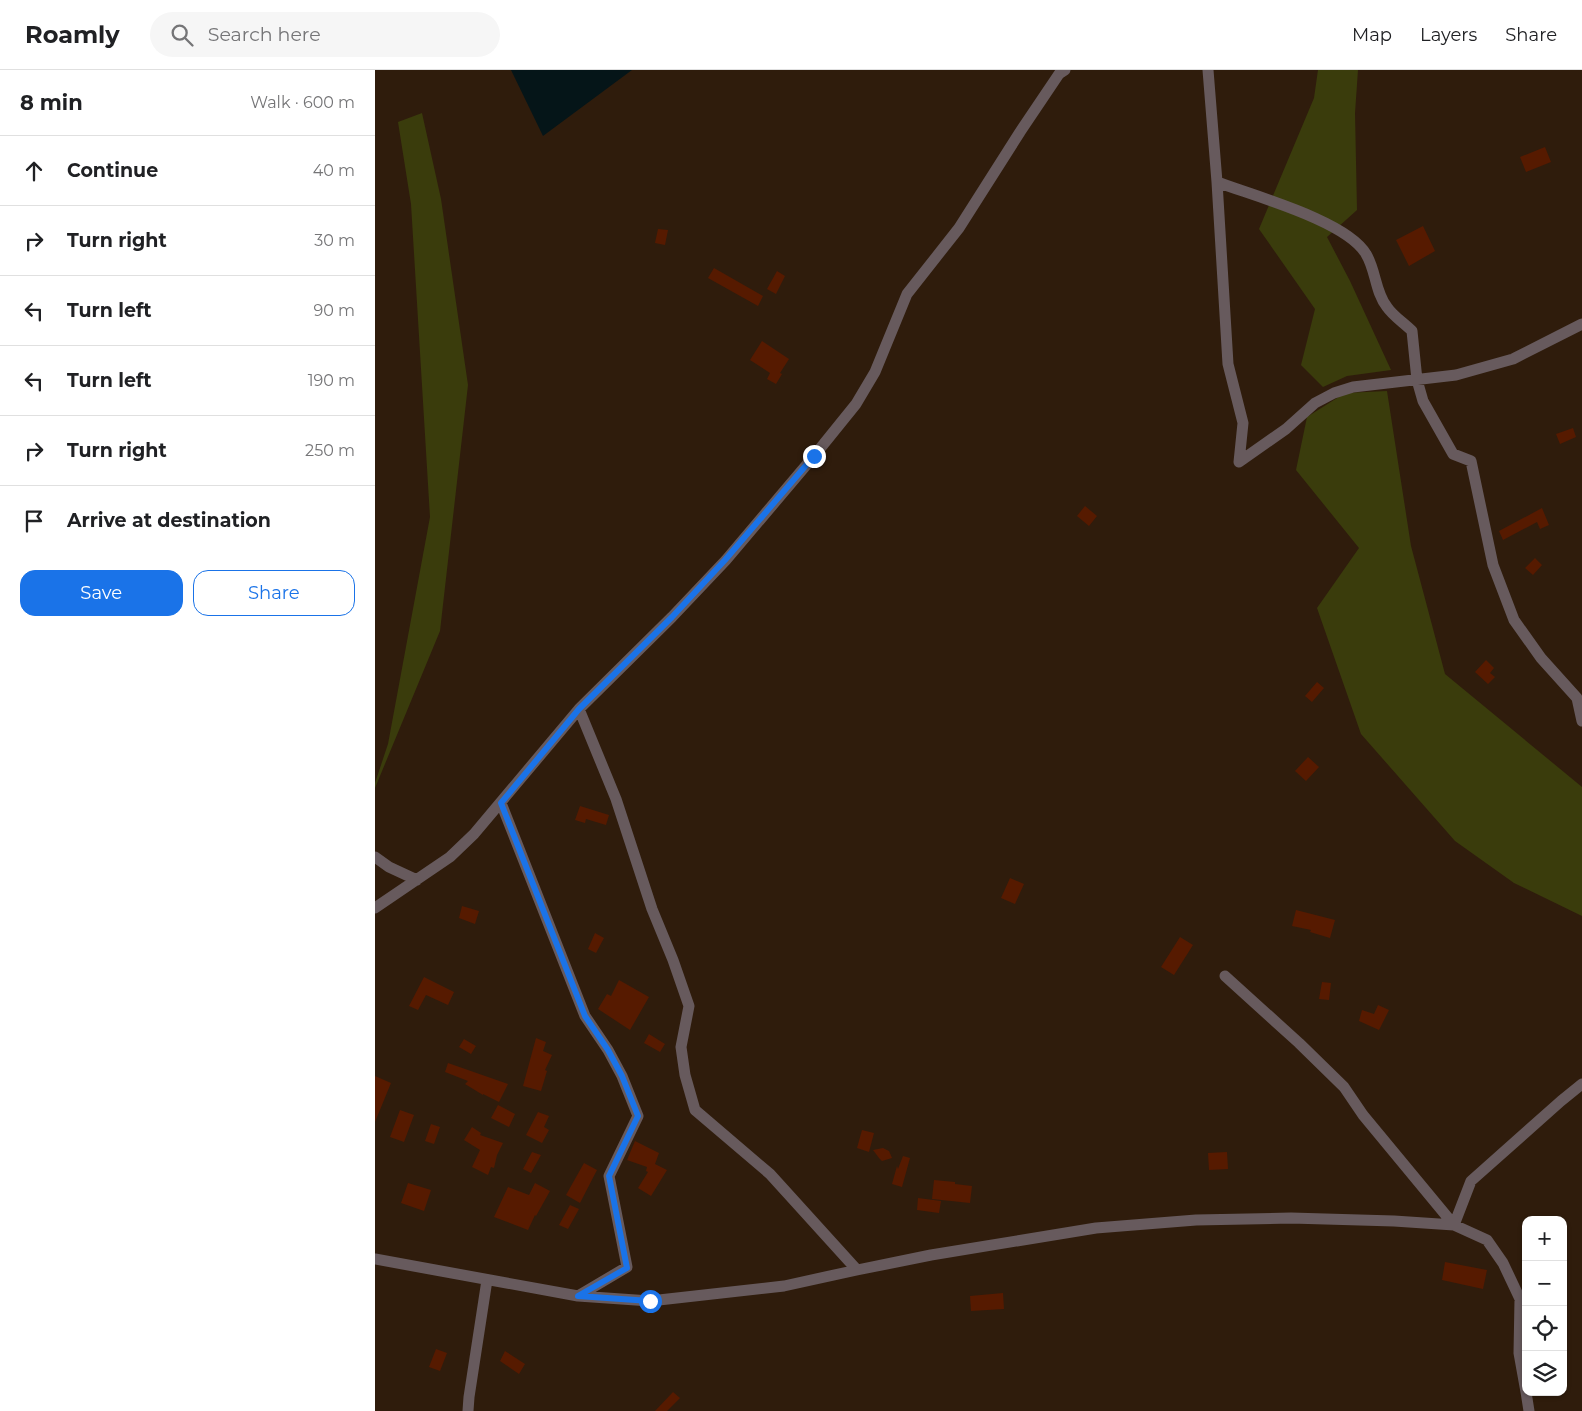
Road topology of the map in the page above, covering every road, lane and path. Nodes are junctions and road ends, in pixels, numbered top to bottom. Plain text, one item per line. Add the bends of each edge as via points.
1 (1065, 70) edge
2 (1208, 70) edge
3 (1217, 182) junction
4 (1582, 324) edge
5 (1417, 380) junction
6 (579, 709) junction
7 (1582, 721) edge
8 (501, 803) junction
9 (375, 857) edge
10 (417, 880) junction
11 (375, 908) edge
12 (1225, 976) dead end
13 (1582, 1084) edge
14 (1454, 1225) junction
15 (375, 1259) edge
16 (857, 1270) junction
17 (487, 1280) junction
18 (578, 1296) junction
19 (1522, 1370) edge
20 (1527, 1396) edge
21 (469, 1411) edge
22 (1529, 1411) edge

1 - 6 street via 1042,99 959,228 907,294 875,372 856,404 725,560
2 - 3 street
3 - 5 street via 1317,218 1359,245 1367,255 1387,308 1412,331
3 - 5 street via 1228,364 1243,423 1239,462 1285,430 1315,403 1334,393 1353,387
4 - 5 street via 1513,359 1456,375
5 - 7 street via 1423,401 1453,454 1471,461 1493,564 1514,620 1541,658 1577,698
6 - 8 street
6 - 16 street via 616,799 652,909 689,1006 681,1047 695,1110 769,1174
8 - 10 street via 450,857
8 - 18 street via 585,1016 622,1076 638,1116 609,1176 627,1268
9 - 10 street
10 - 11 street
12 - 14 street via 1344,1087 1363,1115
13 - 14 street via 1471,1181
14 - 16 street via 1291,1218 1196,1220 1096,1228
14 - 19 street via 1487,1240 1503,1263 1520,1300 1519,1353
15 - 17 street
16 - 18 street via 784,1286 650,1301
17 - 18 street
17 - 21 street
20 - 22 street

